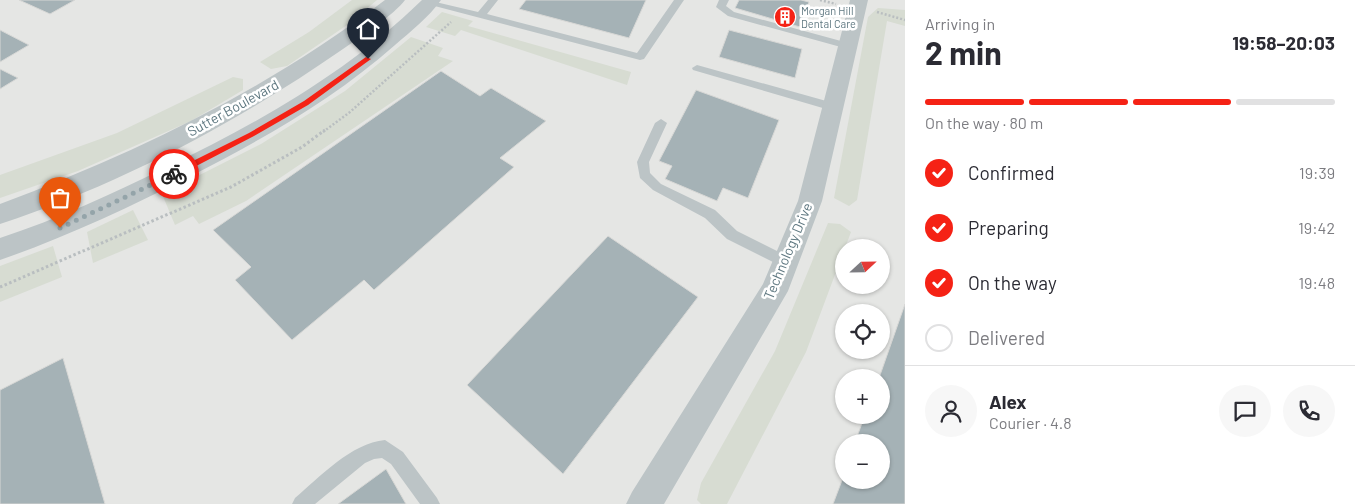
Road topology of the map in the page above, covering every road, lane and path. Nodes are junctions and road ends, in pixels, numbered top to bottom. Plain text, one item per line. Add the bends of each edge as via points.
1 (396, 0) edge
2 (493, 0) edge
3 (679, 0) edge
4 (724, 0) edge
5 (859, 0) edge
6 (431, 1) edge
7 (462, 11) junction
8 (480, 16) junction
9 (848, 46) junction
10 (697, 68) dead end
11 (833, 107) junction
12 (661, 123) dead end
13 (0, 214) edge
14 (0, 249) edge
15 (786, 262) junction
16 (0, 287) edge
17 (300, 504) edge
18 (431, 504) edge
19 (644, 504) edge

1 - 13 street, Sutter Boulevard via 360,29 265,92 164,146
2 - 8 lane
3 - 8 lane via 640,57
4 - 9 lane via 721,7 731,14
5 - 9 street, Technology Drive
6 - 7 lane
6 - 14 street via 379,51 306,103 145,188 68,224
7 - 8 lane
7 - 16 path via 350,112 302,147 231,187
9 - 11 street, Technology Drive
10 - 11 lane
11 - 15 street, Technology Drive via 810,201
12 - 15 lane via 643,162 642,168 649,181 710,214 732,235
15 - 19 street, Technology Drive via 774,291
17 - 18 lane via 359,457 372,450 385,449 397,458

